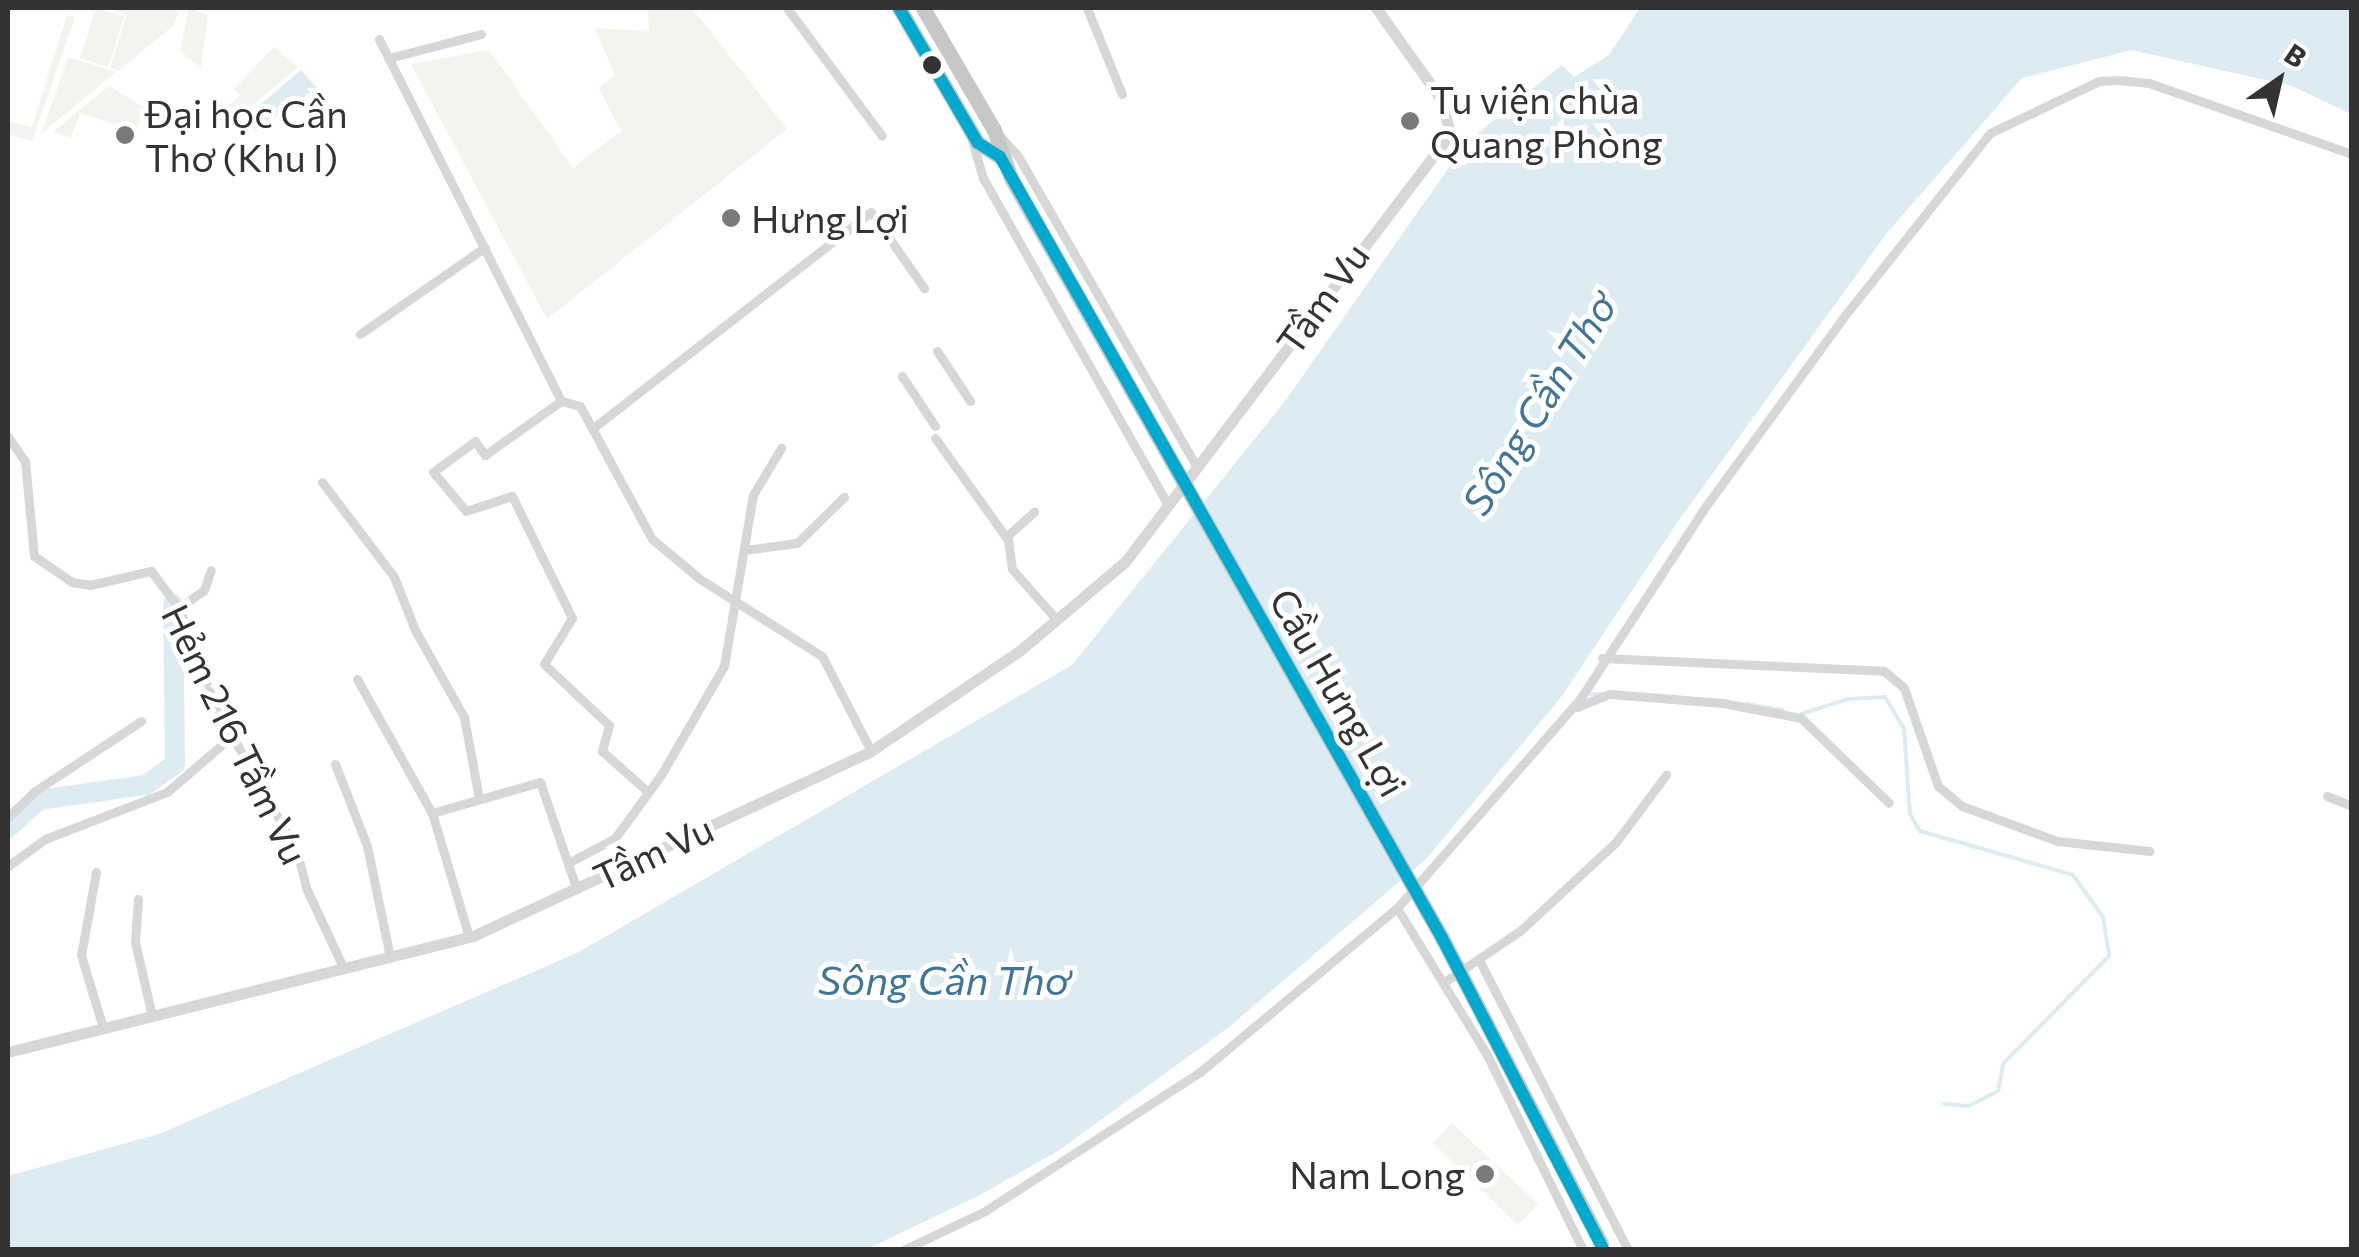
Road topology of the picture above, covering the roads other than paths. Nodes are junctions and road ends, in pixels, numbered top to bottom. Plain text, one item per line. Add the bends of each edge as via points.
1 (787, 8) edge
2 (899, 8) edge
3 (923, 8) edge
4 (1087, 8) edge
5 (1376, 8) edge
6 (481, 34) dead end
7 (380, 39) dead end
8 (389, 58) junction
9 (1122, 94) dead end
10 (969, 128) junction
11 (994, 130) junction
12 (882, 136) dead end
13 (2352, 154) edge
14 (1000, 157) junction
15 (485, 247) junction
16 (924, 288) dead end
17 (360, 334) dead end
18 (938, 351) dead end
19 (902, 376) dead end
20 (561, 401) junction
21 (970, 401) dead end
22 (935, 426) dead end
23 (592, 429) junction
24 (8, 437) edge
25 (935, 438) dead end
26 (781, 448) dead end
27 (1195, 464) junction
28 (322, 482) dead end
29 (844, 497) dead end
30 (1168, 505) junction
31 (1034, 512) dead end
32 (1006, 537) junction
33 (744, 550) junction
34 (210, 570) dead end
35 (735, 602) junction
36 (180, 608) junction
37 (1055, 618) junction
38 (1600, 663) junction
39 (357, 679) dead end
40 (1570, 711) junction
41 (141, 721) dead end
42 (232, 736) junction
43 (871, 751) junction
44 (335, 764) dead end
45 (1666, 775) dead end
46 (648, 792) junction
47 (2327, 796) dead end
48 (479, 799) junction
49 (1889, 804) dead end
50 (2352, 806) edge
51 (9, 812) edge
52 (432, 814) junction
53 (2150, 851) dead end
54 (568, 864) junction
55 (8, 866) edge
56 (96, 872) dead end
57 (576, 888) junction
58 (138, 899) dead end
59 (1397, 908) junction
60 (469, 937) junction
61 (390, 957) junction
62 (1479, 960) junction
63 (344, 969) junction
64 (1443, 983) junction
65 (152, 1016) junction
66 (103, 1028) junction
67 (8, 1052) edge
68 (1602, 1246) edge
69 (904, 1250) edge
70 (1583, 1250) edge
71 (1628, 1250) edge

1 - 12 street
2 - 10 highway
3 - 11 highway
4 - 9 street
5 - 27 street, Tầm Vu via 1442,100 1450,134
6 - 8 street
7 - 8 street
8 - 15 street
10 - 14 highway
10 - 30 street via 983,178
11 - 14 highway
11 - 27 street via 1018,156
13 - 38 street via 2149,83 2119,80 2099,81 1990,133 1846,314
14 - 68 highway, Cầu Hưng Lợi, bridge via 1442,938
15 - 17 street
15 - 20 street
16 - 23 street via 871,212
18 - 21 street
19 - 22 street
20 - 23 street via 580,406
20 - 46 street via 485,455 474,441 432,472 466,511 512,496 572,618 544,664 609,725 602,751
23 - 35 street via 652,539
24 - 36 street, Hẻm 216 Tầm Vu via 25,461 34,556 72,582 90,585 151,571
25 - 32 street
26 - 33 street via 753,495
27 - 30 street, Tầm Vu
28 - 48 street via 394,577 464,717
29 - 33 street via 797,542
30 - 37 street, Tầm Vu via 1125,562
31 - 32 street
32 - 37 street via 1012,569
33 - 35 street
34 - 36 street via 204,590
35 - 43 street via 822,656
35 - 46 street via 724,666
36 - 42 street, Hẻm 216 Tầm Vu
37 - 43 street, Tầm Vu via 1018,652
38 - 40 street
38 - 53 street via 1884,671 1904,688 1938,786 1962,806 2057,842
39 - 52 street
40 - 49 street via 1610,694 1801,718
40 - 59 street
41 - 51 street
42 - 55 street via 167,792 45,839
42 - 63 street, Hẻm 216 Tầm Vu via 296,850 306,890
43 - 57 street, Tầm Vu
44 - 61 street via 367,846
45 - 62 street via 1616,842
46 - 54 street via 614,838
47 - 50 street
48 - 52 street
48 - 54 street via 544,785
52 - 60 street
54 - 57 street
56 - 66 street via 81,955
57 - 60 street, Tầm Vu
58 - 65 street via 135,942
59 - 64 street
59 - 69 street via 1200,1072 984,1211
60 - 61 street, Tầm Vu
61 - 63 street, Tầm Vu
62 - 64 street
62 - 71 street
63 - 65 street, Tầm Vu
64 - 70 street via 1487,1055
65 - 66 street, Tầm Vu
66 - 67 street, Tầm Vu

